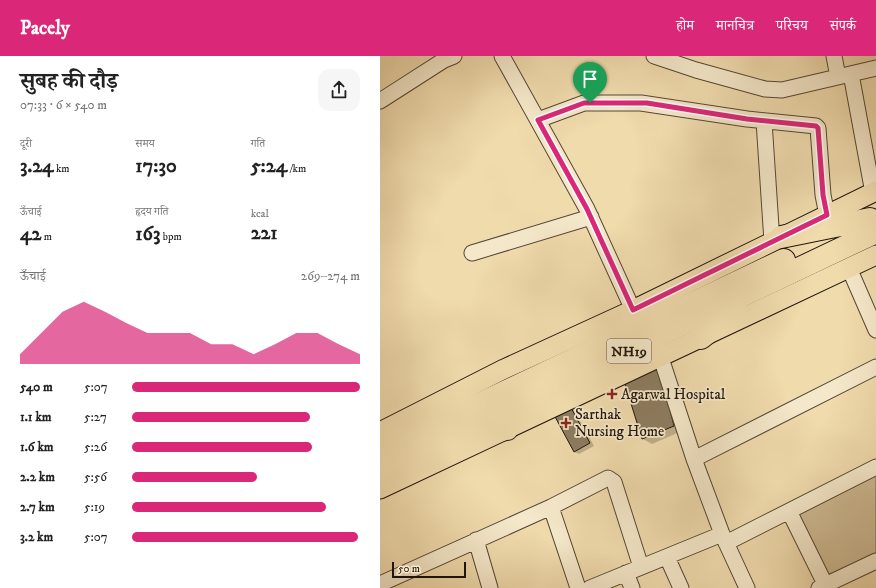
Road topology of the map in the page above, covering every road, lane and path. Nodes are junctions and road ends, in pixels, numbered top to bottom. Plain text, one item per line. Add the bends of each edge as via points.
1 (454, 56) edge
2 (502, 56) edge
3 (654, 56) edge
4 (834, 56) edge
5 (876, 68) edge
6 (844, 76) junction
7 (380, 100) edge
8 (538, 120) junction
9 (764, 121) junction
10 (875, 192) edge
11 (827, 215) junction
12 (591, 217) junction
13 (874, 223) edge
14 (777, 239) junction
15 (472, 253) dead end
16 (876, 255) edge
17 (849, 268) junction
18 (780, 278) junction
19 (633, 310) junction
20 (876, 330) edge
21 (702, 338) junction
22 (661, 358) junction
23 (876, 367) edge
24 (507, 428) junction
25 (380, 432) edge
26 (438, 440) junction
27 (380, 451) edge
28 (694, 459) junction
29 (876, 467) edge
30 (380, 468) edge
31 (380, 489) edge
32 (551, 507) junction
33 (789, 511) junction
34 (724, 538) junction
35 (476, 540) junction
36 (667, 557) junction
37 (876, 561) edge
38 (641, 567) junction
39 (626, 573) junction
40 (380, 584) edge
41 (824, 587) edge
42 (490, 588) edge
43 (578, 588) edge
44 (590, 588) edge
45 (632, 588) edge
46 (681, 588) edge
47 (747, 588) edge

1 - 7 street
2 - 8 street
3 - 6 street via 765,89 782,90
4 - 6 street
5 - 6 street
6 - 10 street
8 - 9 street via 584,103 641,103
8 - 12 street
9 - 11 street via 818,126
9 - 14 street
10 - 11 main road
11 - 14 main road
12 - 15 street
12 - 19 street
13 - 14 highway
13 - 18 highway, NH19
13 - 27 highway, NH19
14 - 19 main road
16 - 17 main road
17 - 20 street
17 - 21 main road
18 - 21 highway
18 - 26 highway, NH19
19 - 25 main road via 502,370
21 - 22 main road
22 - 24 main road
22 - 28 street
23 - 28 street
24 - 26 highway
24 - 31 main road
26 - 30 highway, NH19
28 - 34 street
29 - 33 street
32 - 35 street
32 - 38 street via 608,478 612,479
32 - 43 street
33 - 34 street
33 - 41 street
34 - 36 street
34 - 47 street
35 - 40 street
35 - 42 street
36 - 38 street
36 - 46 street
37 - 41 street
38 - 39 street
39 - 44 street
39 - 45 street

